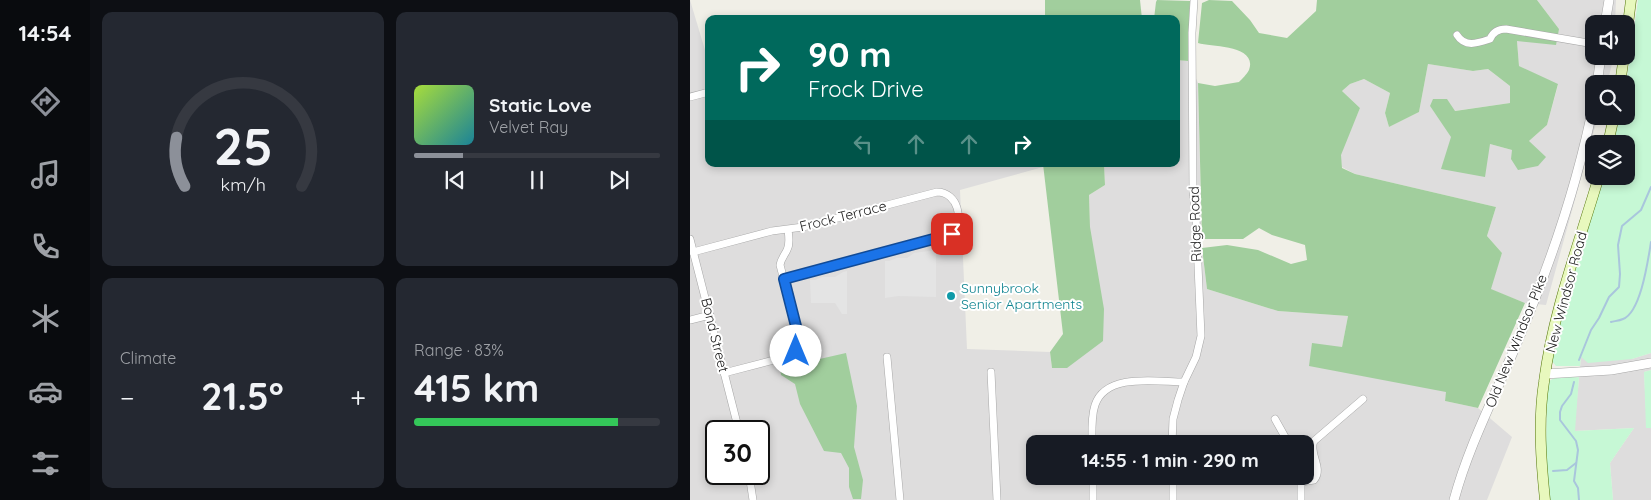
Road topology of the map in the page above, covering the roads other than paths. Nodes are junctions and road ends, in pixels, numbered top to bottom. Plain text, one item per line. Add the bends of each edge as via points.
1 (1194, 0) edge
2 (1609, 0) edge
3 (1631, 0) edge
4 (1606, 15) edge
5 (1629, 15) edge
6 (1457, 35) dead end
7 (1585, 42) edge
8 (705, 93) edge
9 (690, 98) edge
10 (1589, 125) edge
11 (1597, 185) edge
12 (788, 230) junction
13 (690, 240) edge
14 (693, 252) junction
15 (784, 279) junction
16 (710, 315) junction
17 (690, 320) edge
18 (887, 357) dead end
19 (1651, 363) edge
20 (991, 372) dead end
21 (724, 373) junction
22 (1545, 374) junction
23 (1184, 382) junction
24 (1363, 399) dead end
25 (1275, 419) dead end
26 (736, 420) edge
27 (1092, 435) edge
28 (1173, 435) edge
29 (1284, 435) edge
30 (1314, 441) edge
31 (1314, 454) edge
32 (1314, 480) edge
33 (751, 485) edge
34 (1093, 485) edge
35 (1173, 485) edge
36 (1301, 485) edge
37 (754, 500) edge
38 (900, 500) edge
39 (997, 500) edge
40 (1093, 500) edge
41 (1173, 500) edge
42 (1301, 500) edge
43 (1454, 500) edge
44 (1545, 500) edge

1 - 23 street, Ridge Road via 1194,191 1201,336 1196,357
2 - 4 street
3 - 5 main road
6 - 7 street via 1466,43 1478,43 1490,39 1498,30 1506,29
8 - 9 street
10 - 43 street, Old New Windsor Pike via 1575,181 1529,315 1466,459
11 - 22 main road, New Windsor Road via 1558,309
12 - 14 street, Frock Terrace via 772,231
12 - 15 street via 788,248 780,263
12 - 15 street, Frock Terrace via 941,192 955,203 959,222 952,234
13 - 14 street, Bond Street
14 - 16 street, Bond Street
15 - 21 street via 799,338 796,351 789,356
16 - 17 street
16 - 21 street, Bond Street
18 - 38 street
19 - 22 street via 1619,369
20 - 39 street
21 - 26 street, Bond Street
22 - 44 main road, New Windsor Road via 1541,427
23 - 27 street via 1131,381 1111,386 1096,402
23 - 28 street, Ridge Road via 1175,410
24 - 30 street
25 - 29 street
31 - 32 street via 1317,467
33 - 37 street
34 - 40 street
35 - 41 street
36 - 42 street

